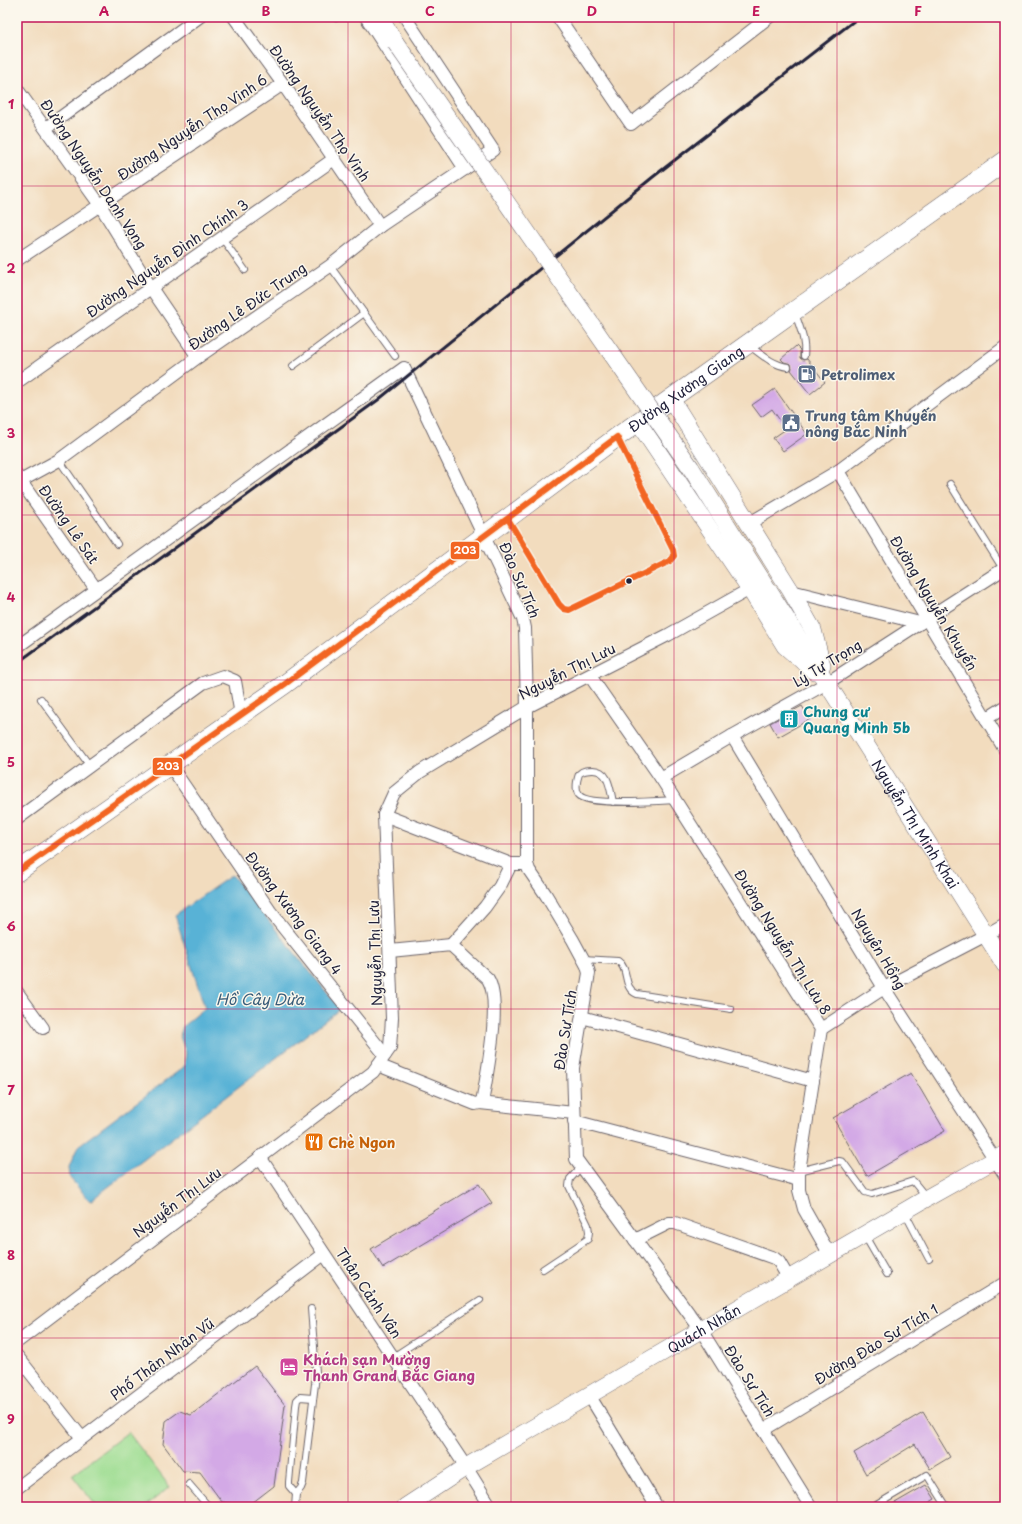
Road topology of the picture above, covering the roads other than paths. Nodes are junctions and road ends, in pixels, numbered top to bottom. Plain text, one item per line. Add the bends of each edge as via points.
1 (199, 17) edge
2 (234, 17) edge
3 (366, 17) edge
4 (379, 17) edge
5 (404, 17) edge
6 (558, 17) edge
7 (769, 17) edge
8 (283, 84) junction
9 (17, 89) edge
10 (46, 128) junction
11 (334, 158) junction
12 (1005, 161) edge
13 (464, 169) junction
14 (100, 205) junction
15 (380, 226) junction
16 (222, 238) junction
17 (17, 260) edge
18 (330, 266) junction
19 (245, 270) dead end
20 (151, 288) junction
21 (794, 310) junction
22 (364, 313) junction
23 (747, 344) junction
24 (1005, 347) edge
25 (395, 356) dead end
26 (804, 356) dead end
27 (198, 357) junction
28 (293, 366) dead end
29 (788, 367) dead end
30 (17, 382) edge
31 (671, 399) junction
32 (638, 422) junction
33 (617, 437) junction
34 (59, 460) junction
35 (838, 471) junction
36 (18, 480) edge
37 (950, 484) dead end
38 (508, 519) junction
39 (748, 524) junction
40 (484, 536) junction
41 (117, 544) dead end
42 (1004, 569) edge
43 (96, 589) junction
44 (750, 589) junction
45 (791, 591) junction
46 (923, 621) junction
47 (17, 647) edge
48 (590, 676) junction
49 (827, 683) junction
50 (41, 699) dead end
51 (527, 707) junction
52 (1005, 707) edge
53 (241, 715) junction
54 (986, 719) junction
55 (732, 736) junction
56 (1005, 750) edge
57 (170, 765) junction
58 (90, 766) junction
59 (661, 778) junction
60 (675, 800) junction
61 (613, 802) junction
62 (384, 815) junction
63 (17, 819) edge
64 (511, 864) junction
65 (527, 864) junction
66 (17, 872) edge
67 (1005, 924) edge
68 (986, 935) junction
69 (451, 945) junction
70 (390, 951) junction
71 (583, 959) junction
72 (1005, 965) edge
73 (884, 988) junction
74 (17, 992) edge
75 (731, 1010) dead end
76 (582, 1017) junction
77 (43, 1028) dead end
78 (821, 1029) junction
79 (385, 1055) junction
80 (378, 1065) junction
81 (813, 1081) junction
82 (480, 1103) junction
83 (574, 1117) junction
84 (260, 1157) junction
85 (1000, 1157) edge
86 (581, 1167) junction
87 (1005, 1175) edge
88 (799, 1176) junction
89 (927, 1198) junction
90 (904, 1212) junction
91 (864, 1235) junction
92 (635, 1240) junction
93 (324, 1254) junction
94 (830, 1255) junction
95 (929, 1259) dead end
96 (543, 1270) dead end
97 (888, 1274) dead end
98 (789, 1279) junction
99 (1005, 1283) edge
100 (480, 1300) dead end
101 (311, 1309) dead end
102 (701, 1330) junction
103 (17, 1342) edge
104 (17, 1356) edge
105 (393, 1357) junction
106 (589, 1395) junction
107 (313, 1398) junction
108 (763, 1430) junction
109 (82, 1438) junction
110 (466, 1467) junction
111 (189, 1484) dead end
112 (17, 1488) edge
113 (296, 1494) junction
114 (209, 1507) edge
115 (295, 1507) edge
116 (405, 1507) edge
117 (491, 1507) edge
118 (657, 1507) edge
119 (811, 1507) edge
120 (873, 1507) edge
121 (947, 1507) edge

1 - 10 street
2 - 8 street, Đường Nguyễn Thọ Vinh
3 - 13 street
4 - 49 main road, Nguyễn Thị Minh Khai, bridge via 691,468
5 - 13 street, Đường Lê Đức Trung via 492,150
6 - 7 street via 631,124
8 - 11 street, Đường Nguyễn Thọ Vinh
8 - 14 street, Đường Nguyễn Thọ Vinh 6
9 - 10 street, Đường Nguyễn Danh Vọng
10 - 14 street, Đường Nguyễn Danh Vọng
11 - 15 street, Đường Nguyễn Thọ Vinh
11 - 16 street, Đường Nguyễn Đình Chính 3
12 - 21 main road, Đường Xương Giang
13 - 15 street, Đường Lê Đức Trung
14 - 17 street, Đường Nguyễn Thọ Vinh 6
14 - 20 street, Đường Nguyễn Danh Vọng
15 - 18 street, Đường Lê Đức Trung
16 - 19 lane
16 - 20 street, Đường Nguyễn Đình Chính 3
18 - 22 lane
18 - 27 street, Đường Lê Đức Trung
20 - 27 street, Đường Nguyễn Danh Vọng
20 - 30 street, Đường Nguyễn Đình Chính 3
21 - 23 main road, Đường Xương Giang
21 - 26 lane via 804,338
22 - 25 lane
22 - 28 lane
23 - 29 lane via 771,362
23 - 31 main road, Đường Xương Giang
24 - 35 street
27 - 34 street, Đường Lê Đức Trung
31 - 32 main road, Đường Xương Giang
31 - 39 main road
32 - 33 main road, Đường Xương Giang
32 - 44 main road
33 - 38 main road, Đường Xương Giang
33 - 38 lane via 673,550 674,556 670,561 569,610 564,609
34 - 36 street, Đường Lê Đức Trung
34 - 41 lane
35 - 39 street
35 - 46 street, Đường Nguyễn Khuyến
36 - 43 street, Đường Lê Sát
37 - 42 lane
38 - 40 main road, Đường Xương Giang
39 - 45 main road
40 - 43 street, Đào Sư Tích via 404,368
40 - 51 street, Đào Sư Tích via 523,619
40 - 53 main road, Đường Xương Giang
42 - 46 street, Lý Tự Trọng
43 - 47 street
44 - 48 street, Nguyễn Thị Lưu
44 - 49 main road via 785,646
45 - 46 street
45 - 49 main road via 813,630
46 - 49 street, Lý Tự Trọng
46 - 54 street, Đường Nguyễn Khuyến
48 - 51 street, Nguyễn Thị Lưu
48 - 59 street, Đường Nguyễn Thị Lưu 8
49 - 55 street, Lý Tự Trọng
49 - 68 main road, Nguyễn Thị Minh Khai
50 - 58 lane
51 - 62 street, Nguyễn Thị Lưu via 420,772 394,793
51 - 65 street, Đào Sư Tích
52 - 54 street
53 - 57 main road, Đường Xương Giang
53 - 58 street via 235,681 223,676 203,683
54 - 56 street, Đường Nguyễn Khuyến
55 - 59 street, Lý Tự Trọng
55 - 73 street, Nguyên Hồng
57 - 66 main road, Đường Xương Giang
57 - 79 street, Đường Xương Giang 4 via 270,911
58 - 63 street
59 - 60 street, Đường Nguyễn Thị Lưu 8
60 - 61 lane
60 - 78 street, Đường Nguyễn Thị Lưu 8
61 - 61 lane via 586,800 579,796 578,774 591,770 603,772
62 - 64 street
62 - 70 street, Nguyễn Thị Lưu
64 - 65 street
64 - 69 street via 485,907
65 - 71 street, Đào Sư Tích
67 - 68 street
68 - 72 main road, Nguyễn Thị Minh Khai
68 - 73 street
69 - 70 street
69 - 82 street via 488,979 493,994 494,1030 483,1098
70 - 79 street, Nguyễn Thị Lưu via 392,1018 390,1048
71 - 75 lane via 622,963 629,989 636,994
71 - 76 street, Đào Sư Tích via 589,972
73 - 78 street
73 - 85 street, Nguyên Hồng
74 - 77 street
76 - 81 street
76 - 83 street, Đào Sư Tích via 573,1068
78 - 81 street, Đường Nguyễn Thị Lưu 8
79 - 80 street, Nguyễn Thị Lưu
80 - 82 street via 475,1104
80 - 84 street, Nguyễn Thị Lưu via 373,1072
81 - 88 street, Đường Nguyễn Thị Lưu 8
82 - 83 street
83 - 86 street, Đào Sư Tích via 576,1159
83 - 88 street
84 - 93 street, Thân Cảnh Vân
84 - 103 street, Nguyễn Thị Lưu
85 - 87 street, Nguyên Hồng
85 - 89 main road, Quách Nhẫn
86 - 92 street, Đào Sư Tích
86 - 96 lane via 570,1179 569,1186 588,1225 588,1239
88 - 89 lane via 839,1160 865,1192 872,1194 913,1181
88 - 94 street, Đường Nguyễn Thị Lưu 8 via 799,1190 804,1209
89 - 90 main road, Quách Nhẫn
90 - 91 main road, Quách Nhẫn
90 - 95 lane
91 - 94 main road, Quách Nhẫn
91 - 97 lane
92 - 98 street via 669,1223 675,1223 774,1258
92 - 102 street, Đào Sư Tích
93 - 105 street, Thân Cảnh Vân
93 - 109 street, Phố Thân Nhân Vũ
94 - 98 main road, Quách Nhẫn
98 - 102 main road, Quách Nhẫn
99 - 108 street, Đường Đào Sư Tích 1
100 - 105 lane
101 - 107 lane via 316,1372
102 - 106 main road, Quách Nhẫn
102 - 108 street, Đào Sư Tích
104 - 109 street
105 - 110 street, Thân Cảnh Vân
106 - 110 main road, Quách Nhẫn
106 - 118 street
107 - 113 lane via 303,1483
107 - 113 lane via 300,1397 297,1400 288,1482
108 - 119 street, Đào Sư Tích
109 - 112 street, Phố Thân Nhân Vũ
110 - 116 main road, Quách Nhẫn
110 - 117 street, Thân Cảnh Vân
111 - 114 lane
113 - 115 lane
120 - 121 lane via 926,1475

